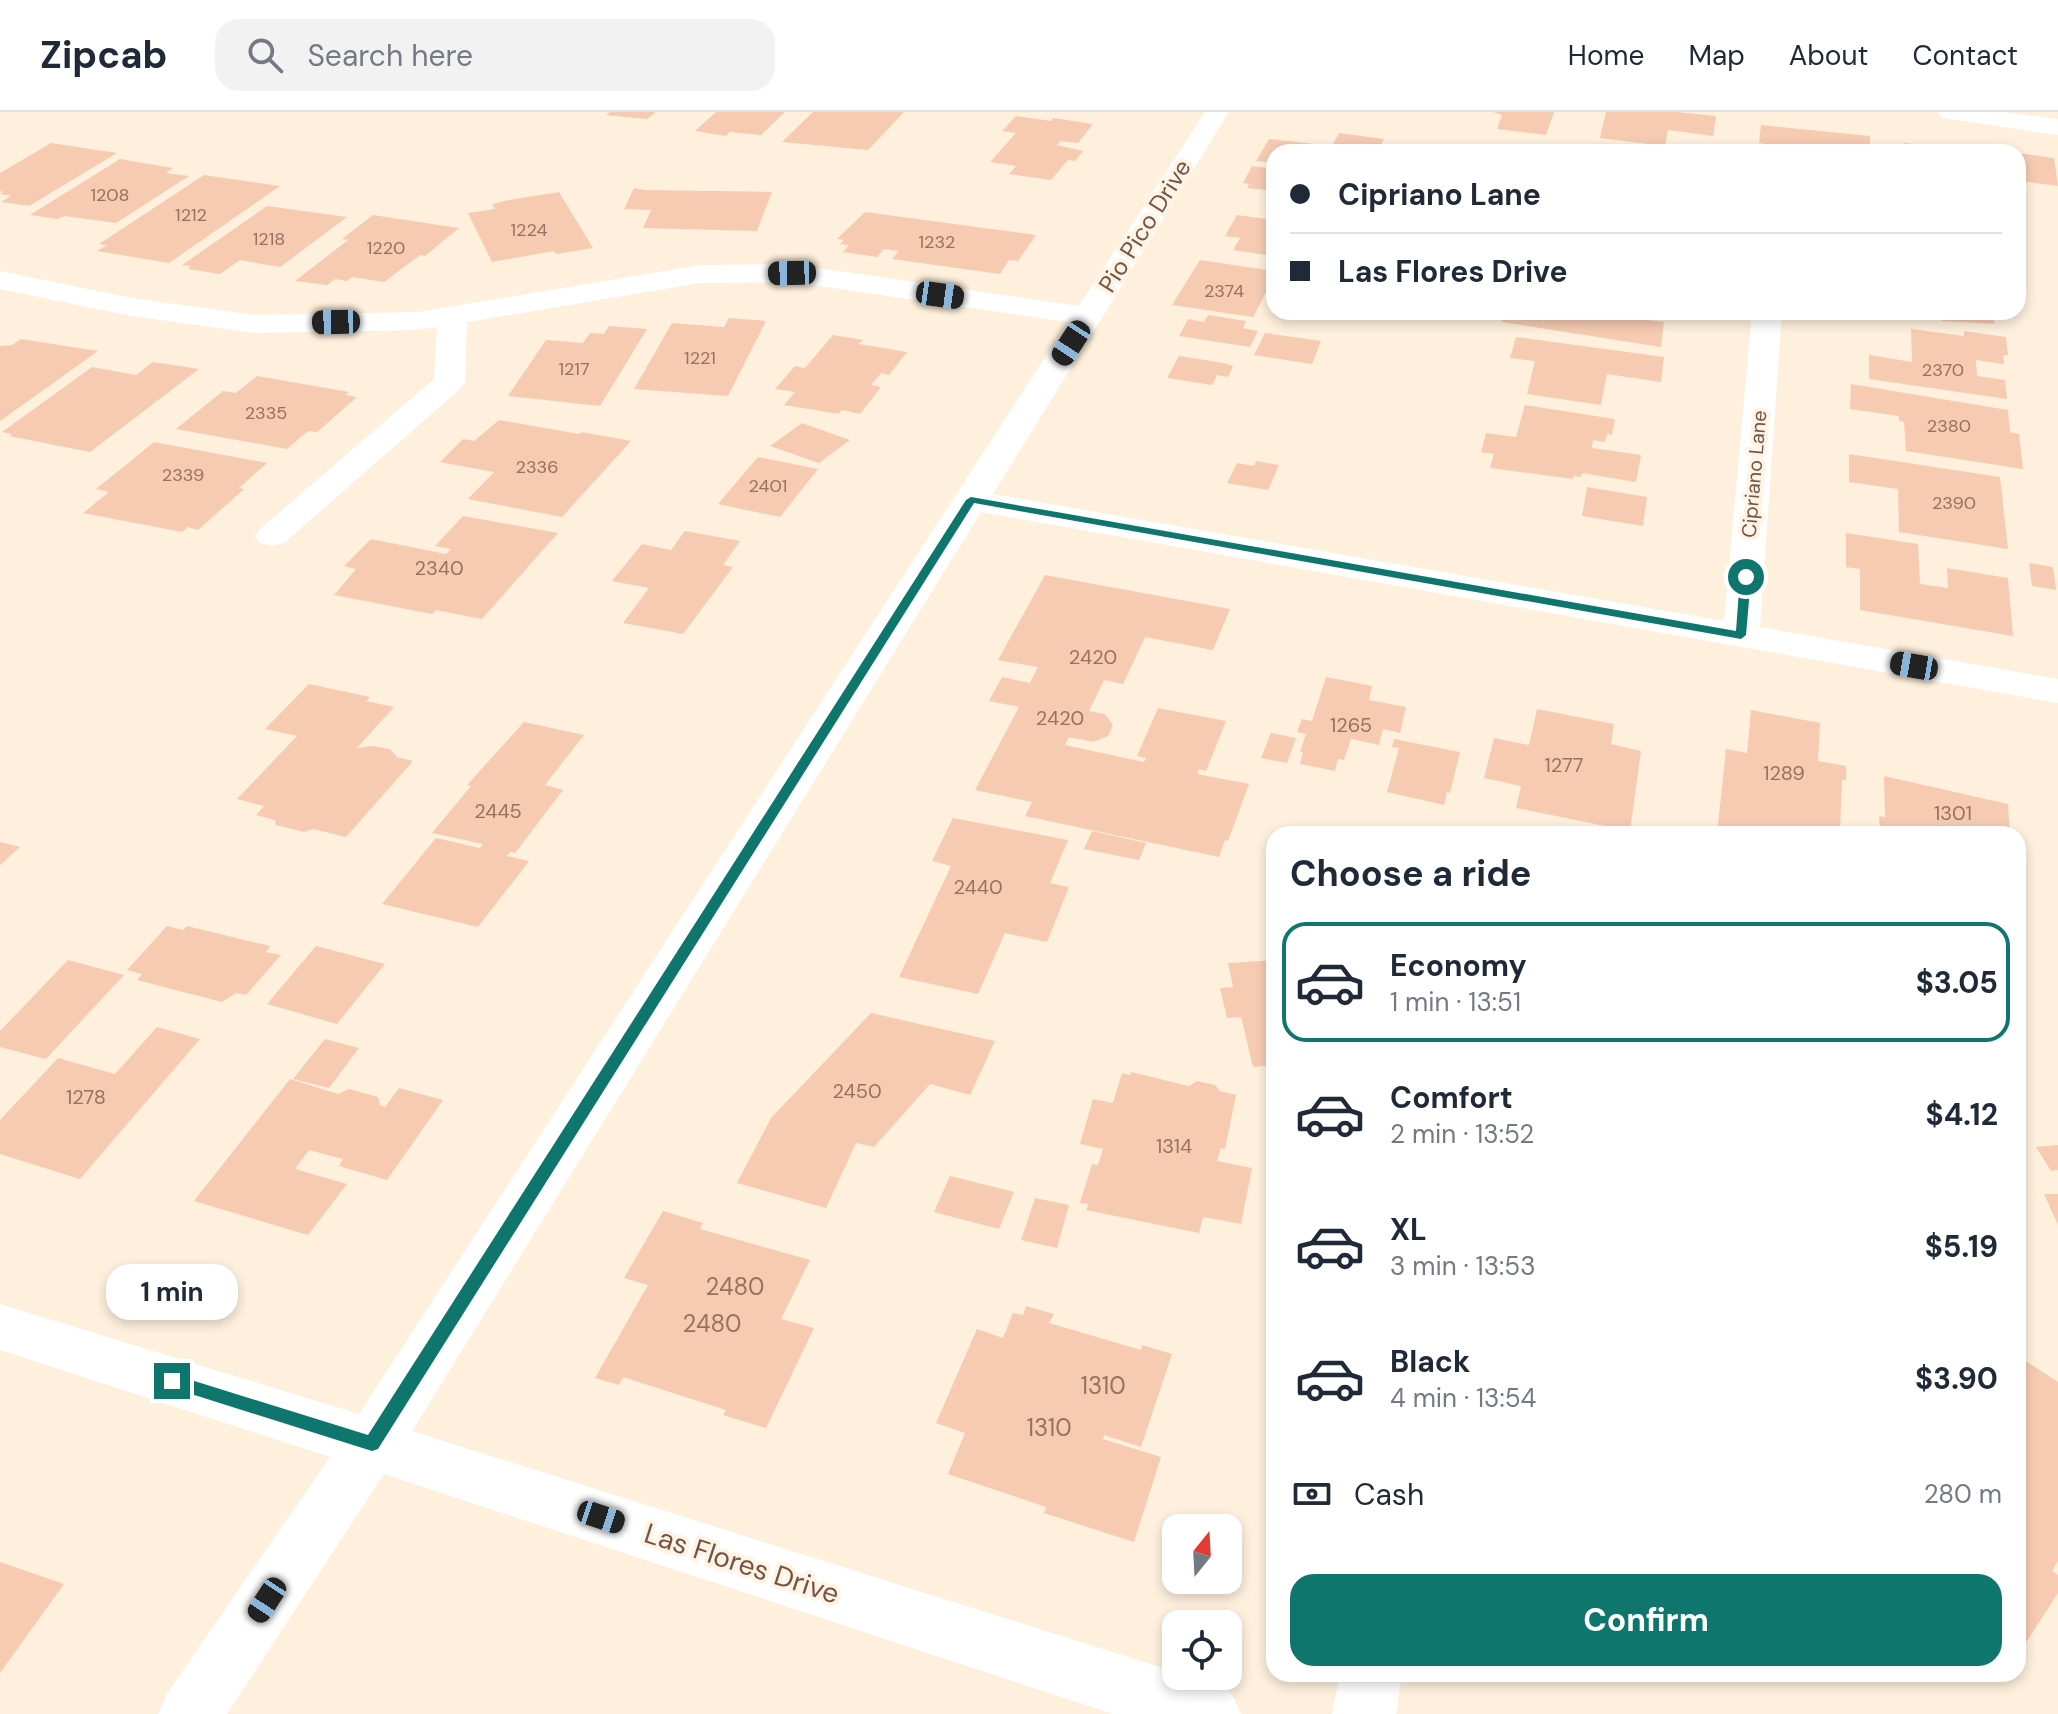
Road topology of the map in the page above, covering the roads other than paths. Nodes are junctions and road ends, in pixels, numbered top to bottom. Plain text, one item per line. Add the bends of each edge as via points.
1 (1217, 112) edge
2 (1950, 112) edge
3 (2058, 127) edge
4 (0, 280) edge
5 (452, 315) junction
6 (1088, 316) junction
7 (1766, 320) edge
8 (971, 500) junction
9 (272, 536) dead end
10 (1741, 635) junction
11 (2058, 691) edge
12 (0, 1327) edge
13 (372, 1444) junction
14 (1370, 1682) edge
15 (190, 1714) edge
16 (1209, 1714) edge
17 (1364, 1714) edge

1 - 6 street, Pio Pico Drive
2 - 3 street
4 - 5 street via 132,307 255,324 417,321
5 - 6 street via 700,274 792,273
5 - 9 street via 449,382
6 - 8 street, Pio Pico Drive
7 - 10 street, Cipriano Lane
8 - 10 street
8 - 13 street, Pio Pico Drive
10 - 11 street
12 - 13 street, Las Flores Drive
13 - 15 street, Pio Pico Drive
13 - 16 street, Las Flores Drive
14 - 17 street

